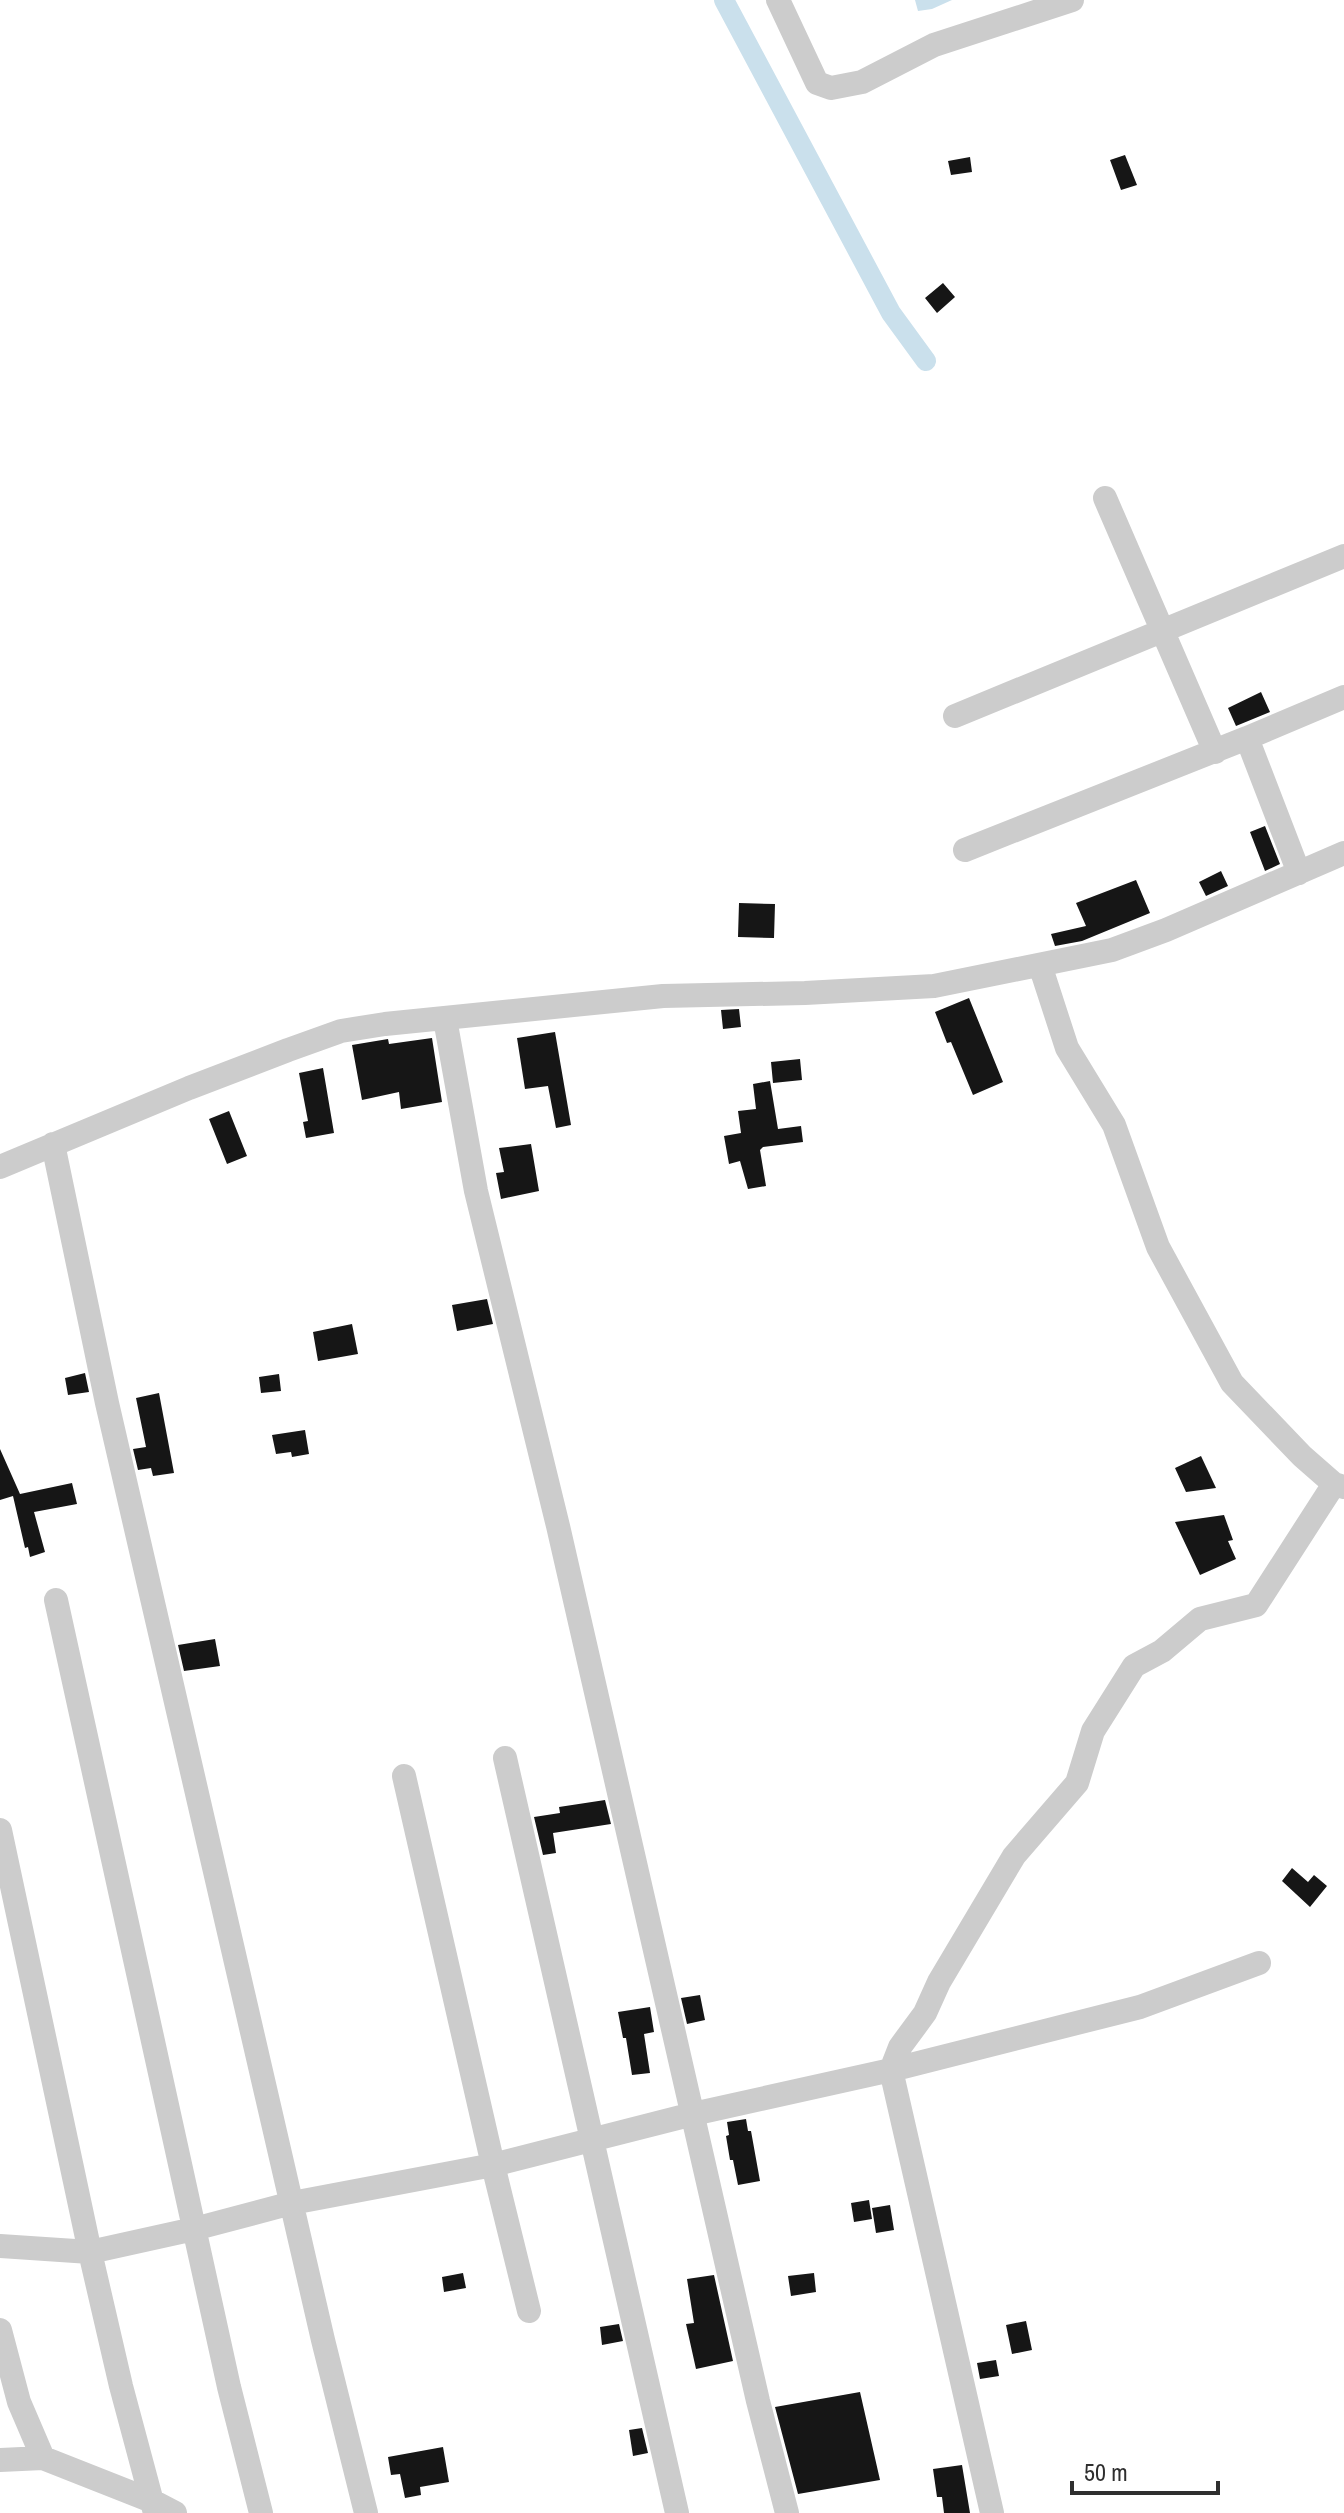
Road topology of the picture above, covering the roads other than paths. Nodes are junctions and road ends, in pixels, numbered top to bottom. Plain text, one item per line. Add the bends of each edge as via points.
1 (778, 0) edge
2 (1072, 0) edge
3 (1105, 498) dead end
4 (1344, 556) edge
5 (1162, 630) junction
6 (1344, 697) edge
7 (955, 716) dead end
8 (1247, 738) junction
9 (1215, 752) junction
10 (965, 850) dead end
11 (1344, 853) edge
12 (1299, 873) junction
13 (1040, 965) junction
14 (445, 1019) junction
15 (53, 1144) junction
16 (0, 1167) edge
17 (1339, 1486) edge
18 (56, 1600) dead end
19 (505, 1758) dead end
20 (404, 1776) dead end
21 (0, 1830) edge
22 (1259, 1963) dead end
23 (891, 2070) junction
24 (693, 2114) junction
25 (592, 2140) junction
26 (493, 2165) junction
27 (292, 2203) junction
28 (194, 2229) junction
29 (0, 2246) edge
30 (90, 2252) junction
31 (529, 2311) dead end
32 (0, 2330) edge
33 (43, 2458) junction
34 (0, 2460) edge
35 (153, 2507) edge
36 (175, 2513) edge
37 (261, 2513) edge
38 (366, 2513) edge
39 (677, 2513) edge
40 (787, 2513) edge
41 (992, 2513) edge

1 - 2 street via 817,83 831,88 862,82 934,45
3 - 5 street
4 - 5 street
5 - 7 street
5 - 9 street
6 - 8 street
8 - 9 street
8 - 12 street
9 - 10 street
11 - 12 street
12 - 13 street via 1112,950
13 - 14 street via 934,986 663,996
13 - 17 street via 1067,1048 1114,1125 1158,1247 1232,1383 1302,1456
14 - 15 street via 341,1031
14 - 24 street via 476,1191
15 - 16 street
15 - 27 street via 107,1403
17 - 23 street via 1256,1605 1200,1619 1162,1651 1134,1666 1093,1731 1077,1783 1014,1856
18 - 28 street
19 - 25 street
20 - 26 street
21 - 30 street
22 - 23 street via 1140,2007
23 - 24 street
23 - 41 street
24 - 25 street
24 - 40 street
25 - 26 street
25 - 39 street
26 - 27 street
26 - 31 street
27 - 28 street
27 - 38 street
28 - 30 street
28 - 37 street
29 - 30 street
30 - 35 street
32 - 33 street via 19,2402
33 - 34 street
33 - 35 street
35 - 36 street

